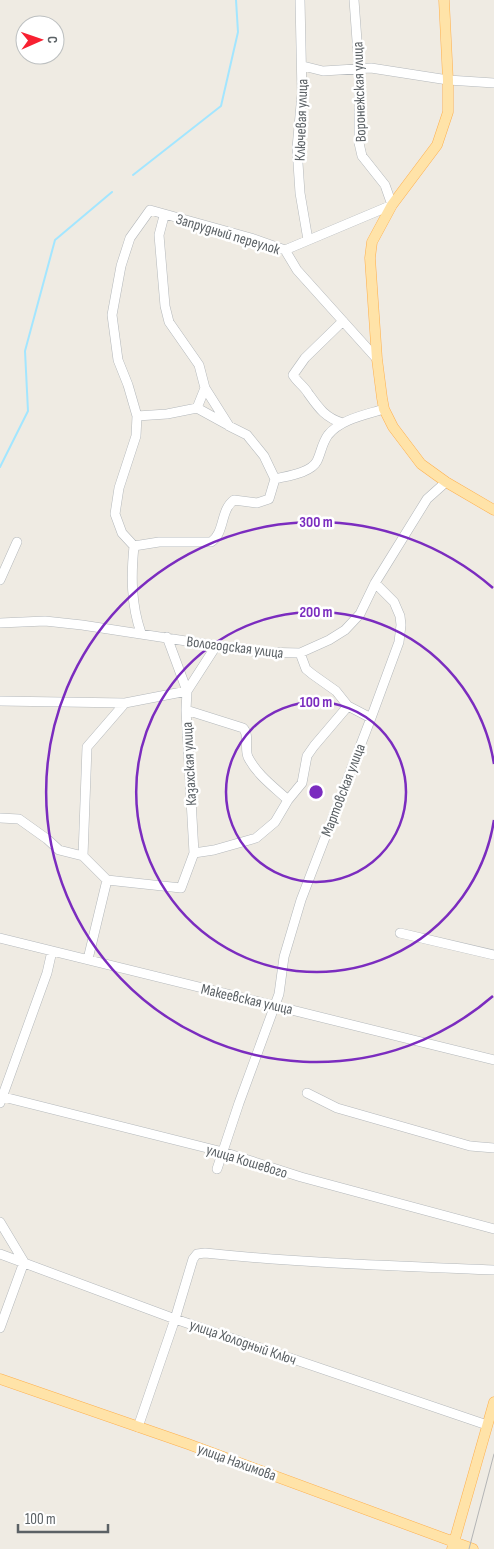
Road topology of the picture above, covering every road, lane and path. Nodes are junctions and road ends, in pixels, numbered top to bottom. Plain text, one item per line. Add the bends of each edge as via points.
1 (300, 0) edge
2 (354, 0) edge
3 (444, 0) edge
4 (303, 66) junction
5 (360, 68) junction
6 (448, 80) junction
7 (494, 83) edge
8 (392, 206) junction
9 (164, 216) junction
10 (308, 240) junction
11 (285, 250) junction
12 (343, 321) junction
13 (377, 359) junction
14 (205, 388) junction
15 (197, 408) junction
16 (384, 409) junction
17 (137, 416) junction
18 (343, 423) junction
19 (229, 426) junction
20 (275, 479) junction
21 (446, 482) junction
22 (494, 510) edge
23 (17, 542) dead end
24 (134, 546) junction
25 (0, 580) edge
26 (375, 583) junction
27 (0, 623) edge
28 (141, 633) junction
29 (167, 638) junction
30 (216, 646) junction
31 (300, 653) junction
32 (187, 691) junction
33 (0, 701) edge
34 (125, 703) junction
35 (348, 706) junction
36 (186, 710) junction
37 (372, 718) junction
38 (288, 800) junction
39 (0, 818) edge
40 (194, 853) junction
41 (83, 856) junction
42 (107, 880) junction
43 (400, 933) dead end
44 (0, 938) edge
45 (52, 950) junction
46 (494, 955) edge
47 (88, 959) junction
48 (274, 1005) junction
49 (494, 1060) edge
50 (307, 1093) dead end
51 (1, 1099) edge
52 (494, 1148) edge
53 (223, 1152) junction
54 (217, 1169) dead end
55 (0, 1222) edge
56 (494, 1229) edge
57 (0, 1254) edge
58 (24, 1262) junction
59 (494, 1270) edge
60 (175, 1319) junction
61 (0, 1328) edge
62 (0, 1379) edge
63 (494, 1402) edge
64 (487, 1425) junction
65 (138, 1427) junction
66 (453, 1545) edge
67 (473, 1549) edge

1 - 4 street, Ключевая улица
2 - 5 street, Воронежская улица
3 - 6 main road
4 - 5 street via 323,71
4 - 10 street, Ключевая улица via 297,148
5 - 6 street
5 - 8 street, Воронежская улица via 359,143 362,156 384,185
6 - 7 street
6 - 8 main road via 448,112 437,145
8 - 10 street
8 - 13 main road via 372,242 370,258
9 - 11 street, Запрудный переулок
9 - 14 street via 159,234 165,306 169,322 199,365
9 - 17 street, Запрудный переулок via 150,210 130,238 120,266 112,315 118,360
10 - 11 street
11 - 12 street, Запрудный переулок via 298,270
12 - 13 street, Запрудный переулок
12 - 18 street via 305,358 293,375 326,416
13 - 16 main road
14 - 15 street
14 - 19 street
15 - 17 street
15 - 19 street
16 - 18 street
16 - 21 main road via 397,433 421,464
17 - 24 street via 136,436 119,488 115,514 122,533
18 - 20 street via 328,436 317,463 305,471
19 - 20 street via 247,435 264,456
20 - 24 street via 268,499 257,503 234,500 228,505 216,540
21 - 22 main road
21 - 26 street, Вологодская улица via 426,499
23 - 25 street
24 - 28 street via 132,591
26 - 31 street, Вологодская улица via 360,614 345,630
26 - 37 street, Мартовская улица via 394,602 401,625 399,642
27 - 28 street, Вологодская улица via 45,622
28 - 29 street, Вологодская улица
29 - 30 street, Вологодская улица
29 - 32 street
30 - 31 street, Вологодская улица
30 - 32 street, Казахская улица
31 - 35 street via 306,668
32 - 34 street
32 - 36 street, Казахская улица
33 - 34 street
34 - 41 street via 87,747
35 - 37 street
35 - 38 street via 307,756 302,783
36 - 38 street via 243,728 248,757 262,776
36 - 40 street, Казахская улица
37 - 48 street, Мартовская улица via 300,900
38 - 40 street via 275,822 256,838
39 - 41 street via 19,819 59,850
40 - 42 street, Казахская улица via 182,888
41 - 42 street
42 - 47 street
43 - 46 street
44 - 45 street, Макеевская улица
45 - 47 street, Макеевская улица
45 - 51 street via 47,973
47 - 48 street, Макеевская улица
48 - 49 street, Макеевская улица
48 - 53 street, Мартовская улица
50 - 52 street via 338,1108 470,1146
51 - 53 street, улица Кошевого
53 - 54 street, Мартовская улица
53 - 56 street, улица Кошевого via 301,1177
55 - 58 street
57 - 58 street, улица Холодный Ключ
58 - 60 street, улица Холодный Ключ
58 - 61 street
59 - 60 street via 197,1254
60 - 64 street, улица Холодный Ключ
60 - 65 street
62 - 65 main road, улица Нахимова
63 - 64 main road
64 - 66 main road
65 - 66 main road, улица Нахимова
66 - 67 main road, улица Нахимова

